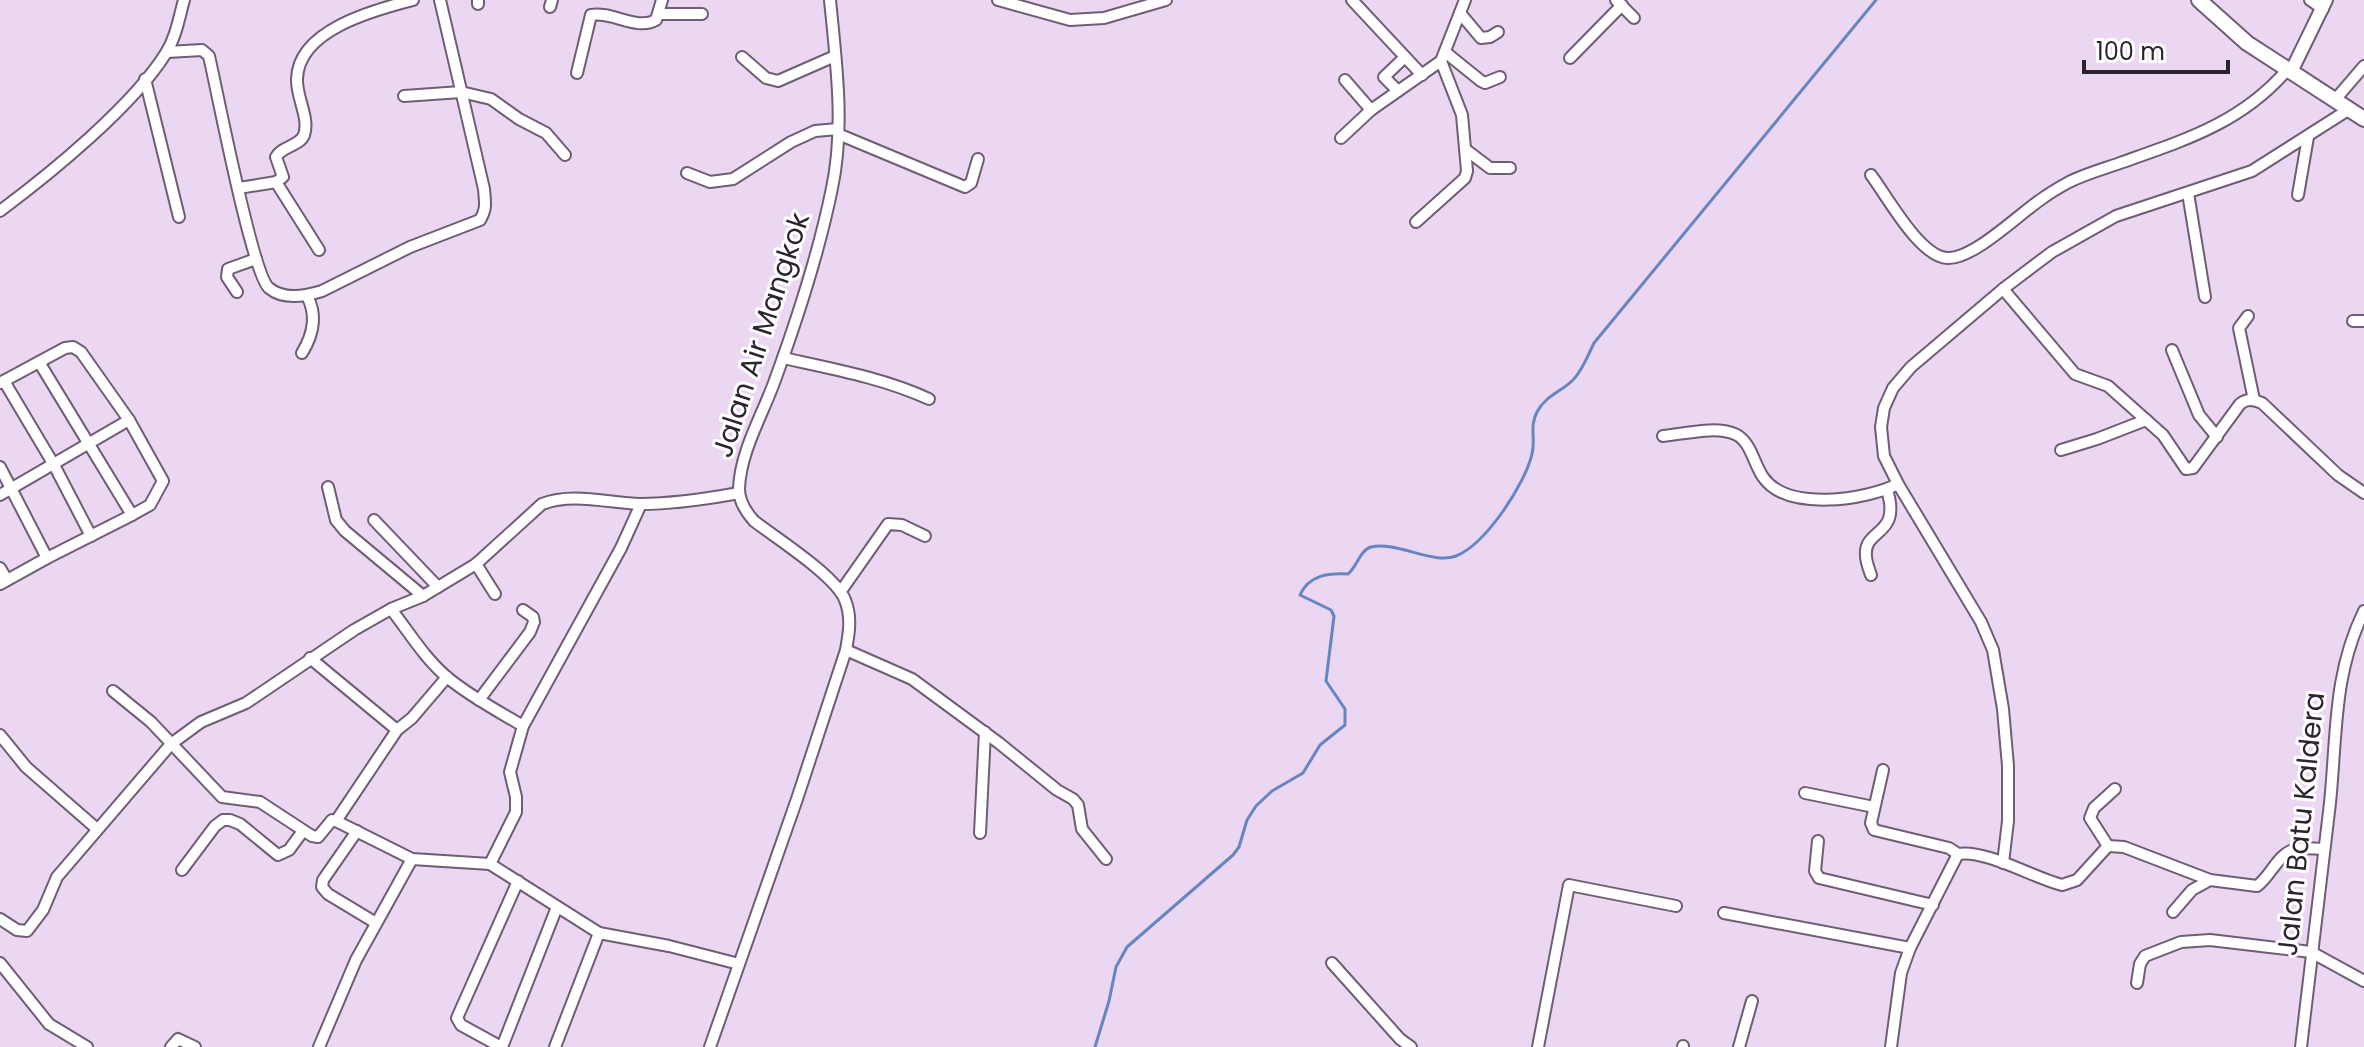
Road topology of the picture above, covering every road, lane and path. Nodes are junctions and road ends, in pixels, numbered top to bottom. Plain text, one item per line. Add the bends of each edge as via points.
1 (184, 0) edge
2 (413, 0) edge
3 (440, 0) edge
4 (662, 0) edge
5 (830, 0) edge
6 (998, 0) edge
7 (1166, 0) edge
8 (1352, 0) edge
9 (1465, 0) edge
10 (2199, 0) edge
11 (2208, 0) edge
12 (2310, 0) edge
13 (1619, 3) edge
14 (2325, 4) edge
15 (1460, 13) junction
16 (660, 14) junction
17 (702, 14) dead end
18 (1634, 18) dead end
19 (2227, 25) junction
20 (1498, 32) dead end
21 (167, 52) junction
22 (835, 56) junction
23 (1443, 56) junction
24 (742, 57) dead end
25 (1405, 57) junction
26 (1570, 58) dead end
27 (2364, 66) edge
28 (2289, 71) junction
29 (577, 73) dead end
30 (1422, 75) junction
31 (1500, 77) dead end
32 (145, 79) junction
33 (1345, 80) dead end
34 (1398, 91) junction
35 (461, 92) junction
36 (404, 96) dead end
37 (2334, 101) junction
38 (1371, 110) junction
39 (2348, 110) junction
40 (2364, 119) edge
41 (838, 131) junction
42 (2308, 137) junction
43 (1341, 138) dead end
44 (1465, 149) junction
45 (565, 155) dead end
46 (978, 159) dead end
47 (1510, 168) dead end
48 (687, 173) dead end
49 (1871, 175) dead end
50 (276, 182) junction
51 (239, 188) junction
52 (2188, 193) junction
53 (2298, 195) dead end
54 (0, 211) edge
55 (179, 217) dead end
56 (1416, 222) dead end
57 (319, 250) dead end
58 (256, 259) junction
59 (2003, 289) junction
60 (237, 292) dead end
61 (307, 296) junction
62 (2205, 297) dead end
63 (2248, 316) dead end
64 (2172, 350) dead end
65 (302, 353) dead end
66 (783, 358) junction
67 (39, 362) junction
68 (2, 382) edge
69 (929, 399) dead end
70 (2254, 400) junction
71 (129, 420) junction
72 (2146, 420) junction
73 (1663, 436) dead end
74 (2217, 437) junction
75 (88, 445) junction
76 (2061, 450) dead end
77 (54, 465) junction
78 (0, 467) edge
79 (1898, 484) junction
80 (328, 487) dead end
81 (12, 488) junction
82 (1887, 490) junction
83 (739, 493) junction
84 (2364, 493) edge
85 (0, 495) edge
86 (641, 504) junction
87 (132, 515) junction
88 (374, 520) dead end
89 (91, 536) junction
90 (925, 536) dead end
91 (47, 558) junction
92 (476, 564) junction
93 (0, 568) edge
94 (1871, 575) dead end
95 (3, 582) edge
96 (438, 587) junction
97 (841, 591) junction
98 (495, 594) dead end
99 (423, 596) junction
100 (391, 609) junction
101 (523, 610) dead end
102 (2364, 611) edge
103 (846, 650) junction
104 (310, 658) junction
105 (447, 677) junction
106 (113, 691) dead end
107 (479, 700) junction
108 (523, 726) junction
109 (397, 730) junction
110 (985, 732) junction
111 (0, 735) edge
112 (171, 744) junction
113 (1883, 770) dead end
114 (2115, 789) dead end
115 (1805, 793) dead end
116 (1874, 807) junction
117 (336, 821) junction
118 (97, 829) junction
119 (303, 831) junction
120 (357, 831) junction
121 (980, 833) dead end
122 (1818, 841) dead end
123 (2108, 846) junction
124 (2323, 849) junction
125 (1958, 854) junction
126 (412, 859) junction
127 (1106, 859) dead end
128 (2003, 863) junction
129 (490, 864) junction
130 (182, 870) dead end
131 (2210, 880) junction
132 (518, 881) junction
133 (1933, 905) junction
134 (1676, 906) dead end
135 (557, 907) junction
136 (2173, 912) dead end
137 (1724, 913) dead end
138 (0, 919) edge
139 (376, 923) junction
140 (599, 933) junction
141 (1910, 948) junction
142 (2311, 952) junction
143 (0, 963) edge
144 (1332, 963) dead end
145 (739, 964) junction
146 (2364, 981) edge
147 (2137, 983) dead end
148 (1752, 1001) dead end
149 (87, 1047) edge
150 (171, 1047) edge
151 (195, 1047) edge
152 (319, 1047) edge
153 (501, 1047) edge
154 (555, 1047) edge
155 (710, 1047) edge
156 (1411, 1047) edge
157 (1538, 1047) edge
158 (1739, 1047) edge
159 (1891, 1047) edge
160 (2301, 1047) edge

1 - 21 street
2 - 50 street via 327,31 306,52 297,78 305,134 278,153 283,177
3 - 35 street
4 - 16 street
5 - 22 street, Jalan Air Mangkok
6 - 7 street via 1070,20 1104,18
8 - 25 street
9 - 15 street
10 - 19 main road
11 - 19 main road
12 - 14 street
13 - 18 street
13 - 26 street
14 - 28 street
15 - 20 street via 1481,38
15 - 23 street
16 - 17 street
16 - 29 street via 647,24 591,15
19 - 28 main road
21 - 32 street
21 - 51 street via 202,50 209,56
22 - 24 street via 778,81 766,78
22 - 41 street, Jalan Air Mangkok
23 - 30 street
23 - 31 street via 1485,83
23 - 44 street via 1462,115
25 - 30 street
25 - 34 street via 1384,77
27 - 37 street
28 - 37 main road
28 - 49 street via 2229,120 2073,180 1971,251 1950,259 1935,256 1922,245
30 - 34 street
32 - 54 street via 93,133
32 - 55 street
33 - 38 street
34 - 38 street
35 - 36 street
35 - 45 street via 491,99 546,133
35 - 61 street via 484,189 486,206 480,220
37 - 39 main road
38 - 43 street
39 - 40 main road
39 - 42 street
41 - 46 street via 965,187
41 - 48 street via 815,131 733,179 710,182
41 - 66 street, Jalan Air Mangkok via 833,186
42 - 52 street via 2252,171
42 - 53 street
44 - 47 street via 1490,168
44 - 56 street via 1465,178
50 - 51 street
50 - 57 street
51 - 58 street
52 - 59 street via 2105,221
52 - 62 street
58 - 60 street via 228,269
58 - 61 street via 270,289
59 - 72 street via 2075,374 2108,386
59 - 79 street via 1893,388 1884,408 1881,444
61 - 65 street via 314,318
63 - 70 street via 2239,328
64 - 74 street via 2199,415
66 - 69 street via 861,375
66 - 83 street, Jalan Air Mangkok via 740,472
67 - 68 street
67 - 71 street via 65,348 81,352
67 - 75 street
68 - 77 street
70 - 74 street via 2240,404
70 - 84 street
71 - 75 street
71 - 87 street via 163,481 150,505
72 - 74 street via 2186,469 2193,468
72 - 76 street
73 - 82 street via 1728,431 1743,439 1773,488 1794,497 1814,501
75 - 77 street
75 - 87 street
77 - 81 street
77 - 89 street
78 - 81 street
79 - 82 street
79 - 128 street via 1993,650 2008,766
80 - 99 street via 336,520 345,531
81 - 85 street
81 - 91 street
82 - 94 street via 1891,515 1866,547
83 - 86 street
83 - 97 street, Jalan Air Mangkok via 754,521
86 - 92 street via 550,501
86 - 108 street
87 - 89 street
88 - 96 street
89 - 91 street
90 - 97 street via 888,524
91 - 95 street
92 - 96 street
92 - 98 street
93 - 95 street
96 - 99 street
97 - 103 street via 850,626
99 - 100 street
100 - 104 street
100 - 105 street
101 - 107 street via 533,617 530,632
102 - 124 street, Jalan Batu Kaldera via 2341,673
103 - 110 street via 912,679
103 - 145 street
104 - 109 street
104 - 112 street via 246,703 201,722
105 - 107 street
105 - 109 street
106 - 112 street
107 - 108 street
108 - 129 street via 510,772 516,812
109 - 117 street
110 - 121 street
110 - 127 street via 1076,801 1082,829
111 - 118 street via 26,767
112 - 118 street
112 - 119 street via 222,797 260,802
113 - 116 street
114 - 123 street via 2090,818
115 - 116 street
116 - 125 street via 1874,830
117 - 119 street via 318,837
117 - 120 street
118 - 138 street via 57,877 27,931
119 - 130 street via 289,850 278,855 240,824 223,820
120 - 126 street
120 - 139 street via 322,887
122 - 133 street via 1819,878
123 - 128 street via 2069,884
123 - 131 street via 2124,847
124 - 131 street via 2296,849 2284,855 2257,886
124 - 142 street, Jalan Batu Kaldera
125 - 128 street
125 - 133 street
126 - 129 street
126 - 139 street
129 - 132 street
131 - 136 street via 2192,890
132 - 135 street
132 - 153 street via 457,1018
133 - 141 street
134 - 157 street via 1569,885
135 - 140 street
135 - 153 street
137 - 141 street
139 - 152 street
140 - 145 street
140 - 154 street
141 - 159 street via 1901,973
142 - 146 street
142 - 147 street via 2210,940 2181,942 2145,956
142 - 160 street, Jalan Batu Kaldera
143 - 149 street via 49,1024
144 - 156 street
145 - 155 street
148 - 158 street
150 - 151 street via 178,1039

